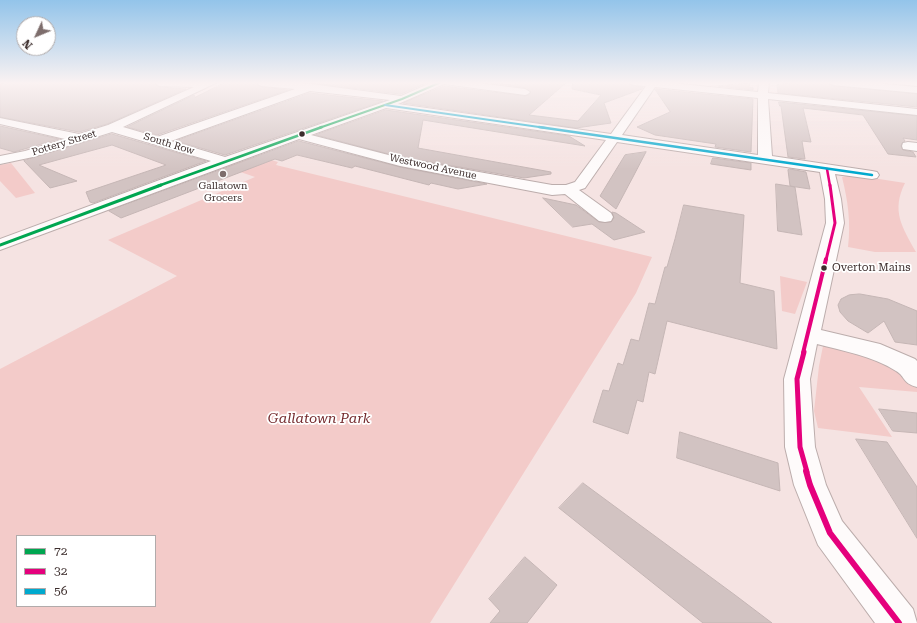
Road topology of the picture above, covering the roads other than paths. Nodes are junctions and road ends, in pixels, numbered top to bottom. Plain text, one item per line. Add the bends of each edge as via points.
1 (150, 111) edge
2 (243, 111) edge
3 (368, 111) edge
4 (428, 111) edge
5 (633, 111) edge
6 (763, 111) edge
7 (0, 121) edge
8 (112, 128) junction
9 (300, 136) junction
10 (614, 137) junction
11 (81, 138) junction
12 (159, 141) junction
13 (0, 160) edge
14 (765, 160) junction
15 (225, 162) junction
16 (826, 169) junction
17 (872, 175) dead end
18 (568, 189) junction
19 (605, 217) dead end
20 (0, 245) edge
21 (807, 334) junction
22 (917, 378) edge
23 (899, 623) edge

1 - 8 street, Pottery Street
2 - 12 street
3 - 9 street
4 - 10 street
5 - 10 street
6 - 14 street
7 - 11 street
8 - 11 street, Pottery Street
8 - 12 street, South Row
9 - 15 street
9 - 18 street, Westwood Avenue via 450,172 552,190
10 - 14 street
10 - 18 street via 580,185
11 - 13 street, Pottery Street
12 - 15 street, South Row
14 - 16 street
15 - 20 street
16 - 17 street
16 - 21 street via 835,223
18 - 19 street
21 - 22 street via 871,350 906,365
21 - 23 street via 797,379 800,447 810,485 830,533

